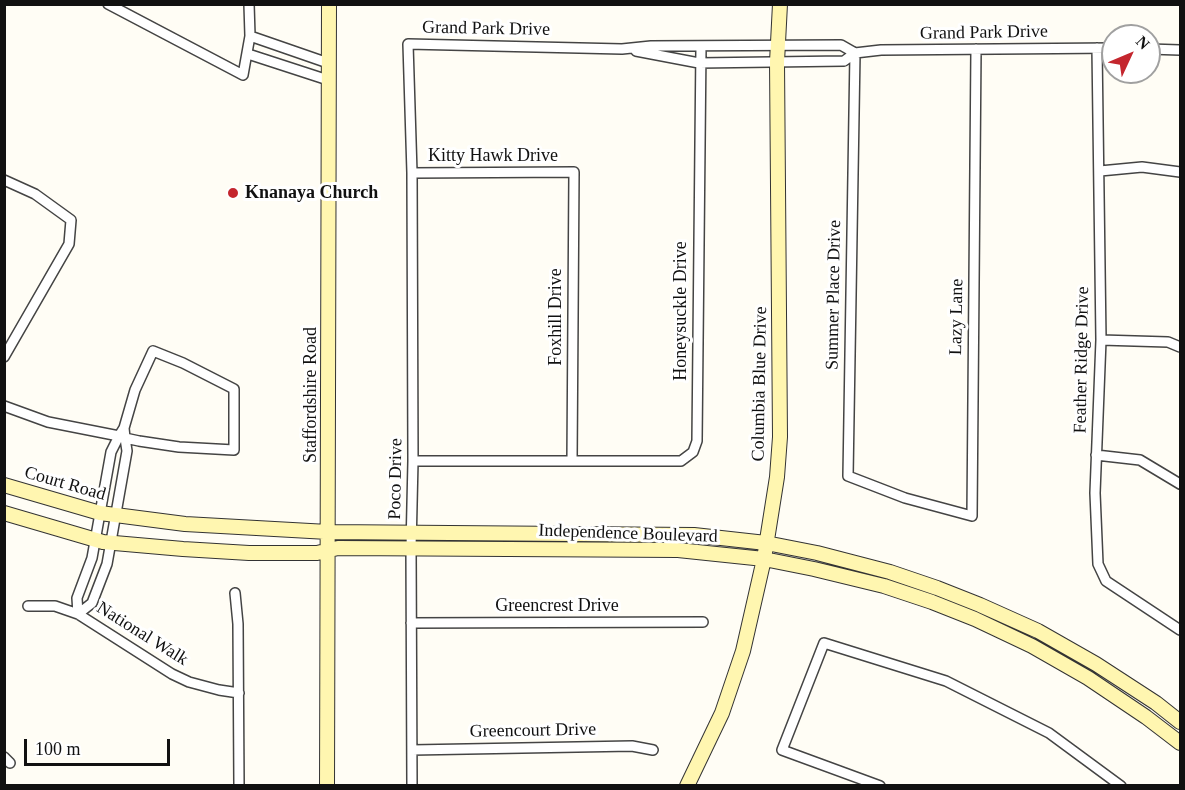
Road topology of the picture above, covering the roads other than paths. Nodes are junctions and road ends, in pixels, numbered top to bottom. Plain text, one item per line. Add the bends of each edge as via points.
1 (108, 4) edge
2 (328, 4) edge
3 (780, 4) edge
4 (249, 5) edge
5 (250, 36) junction
6 (700, 46) junction
7 (777, 46) junction
8 (1097, 48) junction
9 (1101, 48) edge
10 (622, 49) junction
11 (976, 49) junction
12 (1161, 49) edge
13 (1180, 50) edge
14 (855, 53) junction
15 (248, 54) junction
16 (777, 62) junction
17 (328, 63) junction
18 (699, 63) junction
19 (328, 80) junction
20 (1100, 171) junction
21 (574, 172) joint
22 (1180, 172) edge
23 (412, 173) junction
24 (4, 180) edge
25 (1101, 340) junction
26 (1180, 347) edge
27 (4, 357) edge
28 (4, 406) edge
29 (123, 434) junction
30 (1096, 455) junction
31 (413, 461) junction
32 (572, 461) junction
33 (1180, 484) edge
34 (4, 485) edge
35 (905, 498) joint
36 (4, 513) edge
37 (100, 513) junction
38 (115, 516) junction
39 (328, 532) junction
40 (411, 533) junction
41 (585, 534) junction
42 (103, 541) junction
43 (766, 543) junction
44 (411, 548) junction
45 (585, 549) junction
46 (328, 551) junction
47 (765, 559) junction
48 (937, 588) junction
49 (235, 593) dead end
50 (932, 602) junction
51 (28, 606) dead end
52 (78, 614) junction
53 (411, 622) junction
54 (703, 622) dead end
55 (1180, 630) edge
56 (1096, 664) junction
57 (1088, 678) junction
58 (239, 693) junction
59 (1180, 722) edge
60 (1180, 743) edge
61 (412, 750) junction
62 (653, 750) dead end
63 (239, 786) edge
64 (327, 786) edge
65 (412, 786) edge
66 (687, 786) edge
67 (880, 786) edge
68 (1120, 786) edge

1 - 15 street via 243,75
2 - 17 main road, Staffordshire Road
3 - 7 main road, Columbia Blue Drive
4 - 5 street
5 - 15 street
5 - 17 street
6 - 7 street, Grand Park Drive
6 - 10 street, Grand Park Drive
6 - 18 street, Honeysuckle Drive
7 - 14 street, Grand Park Drive via 841,45
7 - 16 main road, Columbia Blue Drive
8 - 9 street, Grand Park Drive
8 - 11 street, Grand Park Drive
8 - 20 street, Feather Ridge Drive
10 - 18 street, Grand Park Drive
10 - 23 street, Grand Park Drive via 408,44
11 - 14 street, Grand Park Drive
11 - 35 street, Lazy Lane via 972,516
12 - 13 street
14 - 16 street, Grand Park Drive via 844,61
14 - 35 street, Summer Place Drive via 848,476
15 - 19 street
16 - 18 street, Grand Park Drive
16 - 43 main road, Columbia Blue Drive via 780,437
17 - 19 main road, Staffordshire Road
18 - 32 street, Honeysuckle Drive via 697,441 693,452 681,461
19 - 39 main road, Staffordshire Road
20 - 22 street via 1142,167
20 - 25 street, Feather Ridge Drive
21 - 23 street, Kitty Hawk Drive
21 - 32 street, Foxhill Drive
23 - 31 street, Poco Drive
24 - 27 street via 35,194 71,220 69,244
25 - 26 street via 1168,342
25 - 30 street, Feather Ridge Drive
28 - 29 street via 48,422
29 - 29 street via 135,390 153,351 234,389 234,450 179,447
29 - 37 street via 111,452
29 - 38 street via 127,451
30 - 33 street via 1140,460
30 - 55 street, Feather Ridge Drive via 1098,564 1106,581
31 - 32 street
31 - 40 street, Poco Drive
34 - 37 main road, Court Road
36 - 42 main road
37 - 38 main road, Court Road
37 - 42 street
38 - 39 main road, Independence Boulevard via 215,527
38 - 42 street
39 - 40 main road, Independence Boulevard
39 - 46 main road, Staffordshire Road
40 - 41 main road, Independence Boulevard
40 - 44 street, Poco Drive
41 - 43 main road, Independence Boulevard via 694,535
41 - 45 main road
42 - 46 main road, Independence Boulevard via 249,553
42 - 52 street via 77,598
42 - 52 street via 107,564 92,603
43 - 47 main road, Columbia Blue Drive
43 - 48 main road, Independence Boulevard via 850,561
44 - 45 main road, Independence Boulevard
44 - 46 main road, Independence Boulevard
44 - 53 street, Poco Drive
45 - 47 main road, Independence Boulevard via 678,550
46 - 64 main road, Staffordshire Road
47 - 50 main road, Independence Boulevard via 850,577
47 - 66 main road, Columbia Blue Drive via 726,703
48 - 50 main road
48 - 56 main road, Independence Boulevard via 1038,631
49 - 58 street
50 - 57 main road, Independence Boulevard via 1032,646
51 - 52 street, National Walk via 55,606
52 - 58 street, National Walk via 172,674 189,682
53 - 54 street, Greencrest Drive
53 - 61 street, Poco Drive
56 - 57 main road
56 - 59 main road, Independence Boulevard
57 - 60 main road, Independence Boulevard
58 - 63 street
61 - 62 street, Greencourt Drive via 632,746
61 - 65 street, Poco Drive
67 - 68 street via 782,750 824,643 946,681 1050,733

